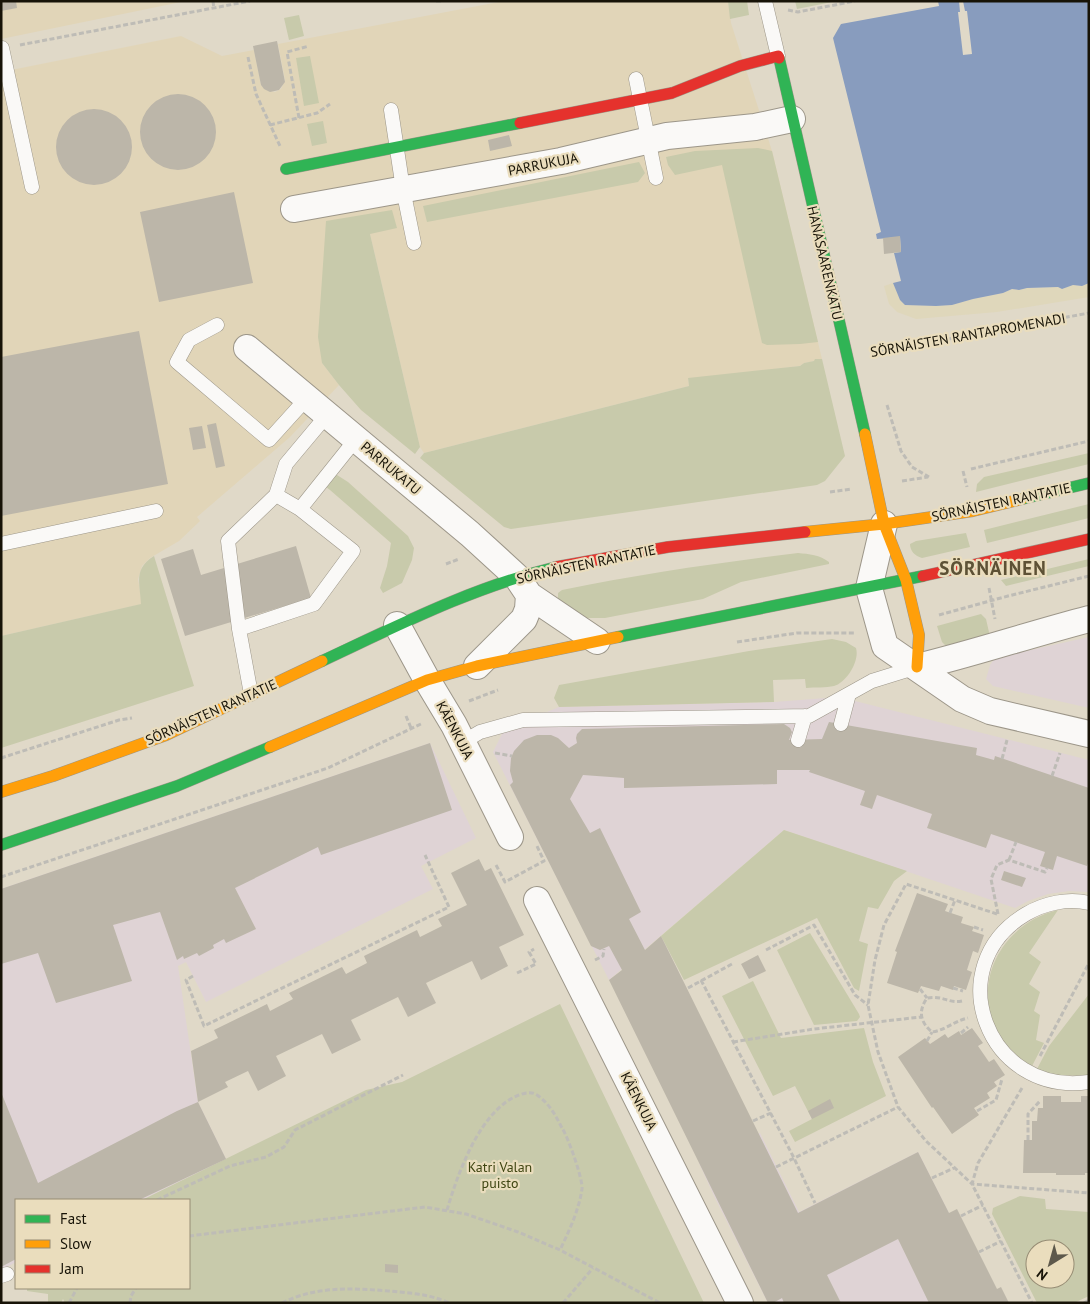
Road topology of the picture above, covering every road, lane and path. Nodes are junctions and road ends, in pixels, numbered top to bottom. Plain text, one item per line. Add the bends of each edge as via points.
1 (213, 1) edge
2 (250, 1) edge
3 (436, 1) edge
4 (441, 1) edge
5 (765, 1) edge
6 (854, 1) edge
7 (214, 9) junction
8 (788, 10) dead end
9 (309, 46) dead end
10 (2, 48) edge
11 (778, 56) junction
12 (248, 57) dead end
13 (636, 79) dead end
14 (640, 100) junction
15 (330, 104) dead end
16 (391, 110) dead end
17 (299, 118) junction
18 (792, 119) junction
19 (270, 125) junction
20 (648, 141) junction
21 (398, 148) junction
22 (282, 150) dead end
23 (286, 169) dead end
24 (656, 178) dead end
25 (32, 187) dead end
26 (403, 189) junction
27 (294, 208) dead end
28 (414, 243) dead end
29 (1089, 313) edge
30 (217, 325) dead end
31 (247, 348) dead end
32 (847, 358) junction
33 (317, 407) junction
34 (356, 439) junction
35 (1089, 441) edge
36 (972, 468) dead end
37 (1089, 484) edge
38 (848, 489) dead end
39 (830, 492) dead end
40 (276, 495) junction
41 (300, 509) junction
42 (156, 511) dead end
43 (884, 524) junction
44 (1089, 539) edge
45 (1, 544) edge
46 (1089, 576) edge
47 (906, 580) junction
48 (523, 586) junction
49 (869, 588) junction
50 (1089, 619) edge
51 (917, 623) junction
52 (397, 625) junction
53 (239, 628) junction
54 (880, 630) junction
55 (597, 641) junction
56 (736, 642) dead end
57 (477, 666) junction
58 (917, 667) junction
59 (427, 680) junction
60 (506, 688) dead end
61 (251, 694) junction
62 (849, 694) junction
63 (475, 699) dead end
64 (805, 716) junction
65 (136, 717) dead end
66 (422, 723) dead end
67 (841, 724) dead end
68 (1089, 734) edge
69 (1008, 736) dead end
70 (798, 740) dead end
71 (463, 742) junction
72 (1061, 749) dead end
73 (490, 752) dead end
74 (512, 756) dead end
75 (1, 758) edge
76 (1002, 759) dead end
77 (1052, 776) dead end
78 (1, 792) edge
79 (510, 837) dead end
80 (1016, 842) dead end
81 (1, 844) edge
82 (536, 844) dead end
83 (425, 855) dead end
84 (1009, 860) junction
85 (496, 865) dead end
86 (1047, 868) dead end
87 (1, 877) edge
88 (537, 900) dead end
89 (955, 900) junction
90 (1089, 903) edge
91 (950, 913) dead end
92 (998, 915) junction
93 (1015, 921) junction
94 (974, 927) dead end
95 (979, 928) dead end
96 (604, 949) dead end
97 (766, 950) dead end
98 (529, 952) dead end
99 (593, 961) dead end
100 (1089, 963) edge
101 (732, 964) dead end
102 (518, 973) dead end
103 (193, 976) dead end
104 (701, 980) junction
105 (688, 988) dead end
106 (920, 989) dead end
107 (980, 997) junction
108 (927, 998) junction
109 (868, 1005) junction
110 (983, 1014) junction
111 (921, 1017) junction
112 (871, 1022) junction
113 (932, 1032) junction
114 (927, 1041) dead end
115 (733, 1042) junction
116 (1030, 1074) junction
117 (403, 1075) dead end
118 (1002, 1080) dead end
119 (1089, 1082) edge
120 (1040, 1101) dead end
121 (898, 1107) junction
122 (976, 1112) dead end
123 (771, 1113) junction
124 (754, 1121) dead end
125 (1029, 1137) dead end
126 (794, 1158) junction
127 (776, 1167) dead end
128 (954, 1168) junction
129 (932, 1178) dead end
130 (972, 1184) junction
131 (1089, 1193) edge
132 (159, 1199) edge
133 (816, 1204) dead end
134 (982, 1205) junction
135 (447, 1210) junction
136 (961, 1216) dead end
137 (190, 1236) edge
138 (1001, 1241) junction
139 (560, 1250) junction
140 (979, 1252) dead end
141 (593, 1268) junction
142 (76, 1289) edge
143 (135, 1289) edge
144 (1089, 1300) edge
145 (69, 1303) edge
146 (130, 1303) edge
147 (282, 1303) edge
148 (449, 1303) edge
149 (563, 1303) edge
150 (660, 1303) edge
151 (740, 1303) edge
152 (1032, 1303) edge
153 (1084, 1303) edge

1 - 7 path
2 - 7 path
3 - 4 path
5 - 11 lane, HANASAARENKATU
6 - 8 path via 798,12
7 - 10 path
9 - 17 path via 287,52
10 - 25 lane
11 - 14 main road via 740,66 672,93
11 - 18 main road, HANASAARENKATU
12 - 19 path via 256,94
13 - 14 lane
14 - 20 lane
14 - 21 main road
15 - 17 path via 317,113
16 - 21 lane
17 - 19 path
18 - 20 street, PARRUKUJA
18 - 32 main road, HANASAARENKATU
19 - 22 path
20 - 24 lane
20 - 26 street, PARRUKUJA via 561,161
21 - 23 main road
21 - 26 lane
26 - 27 street, PARRUKUJA
26 - 28 lane
29 - 32 path, SÖRNÄISTEN RANTAPROMENADI
30 - 33 lane via 189,340 177,362 269,440
31 - 33 street, PARRUKATU
32 - 43 main road, HANASAARENKATU
33 - 34 street, PARRUKATU
33 - 40 lane via 286,464
34 - 41 lane
34 - 48 street, PARRUKATU via 470,534
35 - 36 path
37 - 43 main road, SÖRNÄISTEN RANTATIE via 972,511
38 - 39 path
40 - 41 lane
40 - 53 lane via 228,541
41 - 53 lane via 353,551 314,604
42 - 45 lane
43 - 47 main road, HANASAARENKATU
43 - 48 main road, SÖRNÄISTEN RANTATIE via 668,547 555,567
43 - 49 street
44 - 47 main road
46 - 51 path
47 - 49 main road
47 - 51 main road, HANASAARENKATU
48 - 52 main road, SÖRNÄISTEN RANTATIE via 458,598
48 - 55 street, PARRUKATU
48 - 57 street via 528,609 524,619
49 - 54 street
49 - 55 main road
50 - 58 street
51 - 58 main road, HANASAARENKATU
52 - 59 street, KÄENKUJA
52 - 61 main road, SÖRNÄISTEN RANTATIE
53 - 61 lane
54 - 56 path via 797,633
54 - 58 street via 885,646
55 - 57 main road
57 - 59 main road
58 - 62 lane via 872,681
58 - 68 street via 962,699 990,711
59 - 71 street, KÄENKUJA
59 - 81 main road via 177,786
60 - 63 path
61 - 78 main road, SÖRNÄISTEN RANTATIE via 166,735
62 - 64 lane
62 - 67 lane
64 - 70 lane
64 - 71 lane via 523,720 480,732
65 - 75 path
66 - 87 path via 328,768
69 - 76 path
71 - 79 street, KÄENKUJA
72 - 77 path
73 - 74 path
80 - 84 path
82 - 85 path via 544,861 505,882
83 - 103 path via 449,907 204,1026 186,980
84 - 86 path via 1045,872
84 - 92 path via 997,865 991,879
88 - 151 street, KÄENKUJA
89 - 91 path
89 - 92 path
89 - 109 path via 906,884 884,925
90 - 93 lane via 1059,902 1037,908
92 - 93 path
93 - 107 lane via 997,939 986,960
94 - 95 path
96 - 99 path via 603,956
97 - 109 path via 814,925 855,995
98 - 102 path via 536,964
100 - 116 path
101 - 104 path
104 - 105 path
104 - 115 path
106 - 108 path
107 - 108 path via 955,1002 938,996
107 - 110 lane
108 - 111 path via 920,1007
109 - 112 path
110 - 113 path
110 - 116 lane via 1000,1050
111 - 112 path
111 - 113 path via 924,1026
112 - 115 path
112 - 121 path
113 - 114 path
115 - 123 path
116 - 119 lane via 1052,1082
116 - 130 path via 978,1163
117 - 132 path via 295,1130 284,1147 266,1157 230,1166
118 - 122 path via 996,1100
120 - 125 path via 1028,1114
121 - 126 path
121 - 128 path
123 - 124 path
123 - 126 path
126 - 127 path
126 - 133 path
128 - 129 path
128 - 130 path
130 - 131 path
130 - 134 path
134 - 136 path
134 - 138 path
135 - 137 path via 425,1207
135 - 139 path via 518,1232
135 - 139 path via 456,1178 492,1114 509,1099 528,1092 536,1094 552,1109 566,1134 582,1186
138 - 140 path
138 - 152 path
139 - 141 path
141 - 149 path
141 - 150 path
142 - 145 path
143 - 146 path
144 - 153 path
147 - 148 path via 308,1293 353,1289 417,1293

